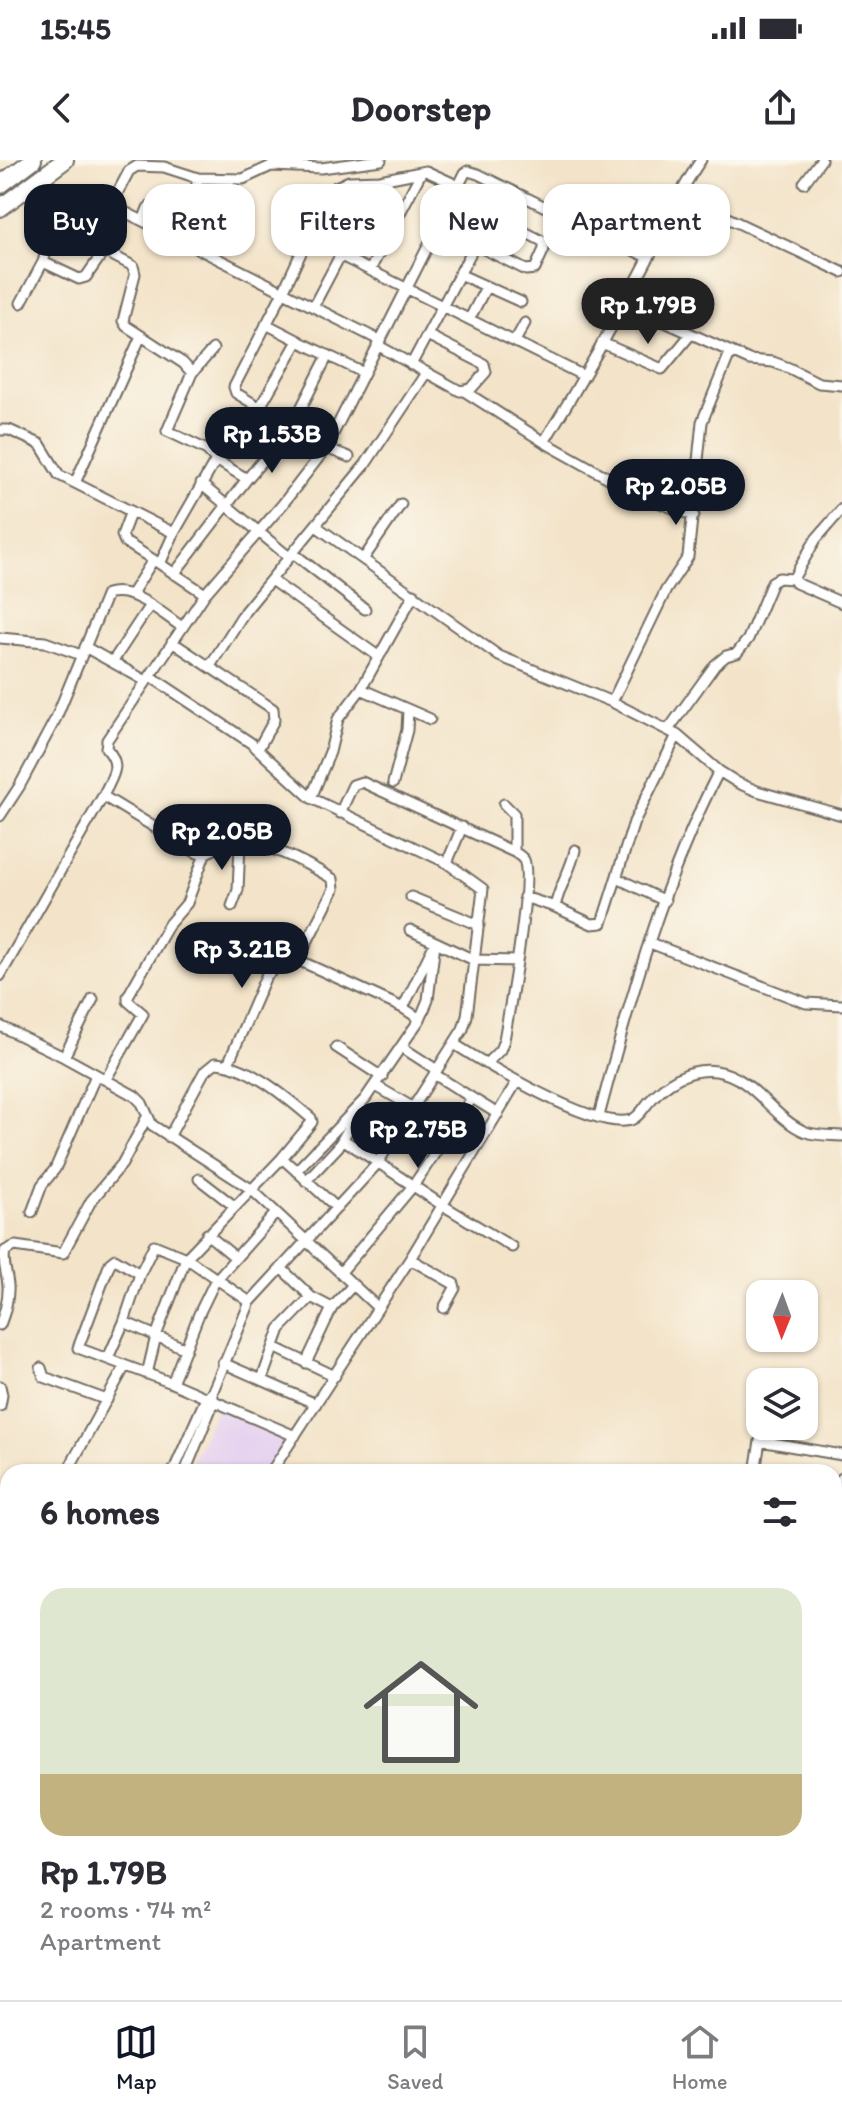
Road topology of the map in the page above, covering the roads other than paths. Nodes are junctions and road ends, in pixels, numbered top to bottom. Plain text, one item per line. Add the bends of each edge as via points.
1 (33, 160) edge
2 (65, 160) edge
3 (381, 160) edge
4 (701, 160) edge
5 (821, 160) edge
6 (421, 173) junction
7 (198, 178) junction
8 (380, 180) junction
9 (804, 183) dead end
10 (122, 184) edge
11 (197, 184) edge
12 (378, 184) edge
13 (455, 184) edge
14 (460, 184) edge
15 (498, 184) edge
16 (686, 184) edge
17 (0, 185) edge
18 (527, 198) edge
19 (0, 208) edge
20 (127, 213) edge
21 (730, 219) edge
22 (143, 221) edge
23 (527, 233) edge
24 (46, 256) edge
25 (214, 256) edge
26 (338, 256) edge
27 (341, 256) edge
28 (423, 256) edge
29 (469, 256) edge
30 (497, 256) edge
31 (649, 258) joint
32 (43, 262) junction
33 (370, 270) junction
34 (842, 272) edge
35 (459, 274) junction
36 (407, 287) junction
37 (486, 287) junction
38 (283, 292) junction
39 (624, 301) junction
40 (521, 302) dead end
41 (21, 303) dead end
42 (443, 305) junction
43 (313, 307) junction
44 (470, 318) junction
45 (525, 323) dead end
46 (266, 324) junction
47 (691, 334) junction
48 (427, 335) junction
49 (141, 336) junction
50 (299, 341) junction
51 (515, 341) junction
52 (378, 343) junction
53 (602, 343) junction
54 (213, 349) dead end
55 (730, 353) junction
56 (328, 355) junction
57 (411, 365) junction
58 (192, 373) junction
59 (364, 373) junction
60 (426, 373) junction
61 (584, 376) junction
62 (842, 385) edge
63 (464, 391) junction
64 (260, 407) junction
65 (292, 426) junction
66 (0, 430) edge
67 (544, 442) junction
68 (326, 448) junction
69 (349, 457) dead end
70 (216, 460) junction
71 (247, 479) junction
72 (75, 483) junction
73 (201, 484) junction
74 (401, 504) dead end
75 (229, 505) junction
76 (842, 509) edge
77 (131, 511) junction
78 (694, 516) junction
79 (316, 526) junction
80 (259, 531) junction
81 (174, 533) junction
82 (291, 555) junction
83 (364, 558) junction
84 (157, 562) junction
85 (174, 574) junction
86 (793, 579) junction
87 (271, 580) junction
88 (205, 594) junction
89 (414, 594) junction
90 (131, 595) junction
91 (842, 603) edge
92 (150, 605) junction
93 (365, 609) dead end
94 (182, 627) junction
95 (0, 638) edge
96 (172, 642) junction
97 (83, 651) junction
98 (378, 656) junction
99 (113, 661) junction
100 (210, 666) junction
101 (148, 678) junction
102 (361, 689) junction
103 (612, 702) junction
104 (408, 710) junction
105 (430, 719) dead end
106 (673, 732) junction
107 (258, 749) junction
108 (719, 771) junction
109 (393, 783) dead end
110 (103, 796) junction
111 (311, 798) junction
112 (504, 804) dead end
113 (340, 813) junction
114 (842, 815) edge
115 (0, 816) edge
116 (462, 827) junction
117 (240, 844) junction
118 (575, 850) dead end
119 (514, 852) junction
120 (205, 854) junction
121 (447, 863) junction
122 (617, 878) junction
123 (411, 897) dead end
124 (524, 897) junction
125 (665, 901) junction
126 (232, 906) dead end
127 (555, 907) junction
128 (479, 925) junction
129 (410, 930) dead end
130 (435, 943) junction
131 (650, 943) junction
132 (298, 960) junction
133 (474, 960) junction
134 (517, 961) junction
135 (0, 976) edge
136 (93, 999) dead end
137 (842, 1005) edge
138 (403, 1008) junction
139 (420, 1019) junction
140 (0, 1026) edge
141 (454, 1044) junction
142 (336, 1047) dead end
143 (403, 1048) junction
144 (64, 1057) junction
145 (228, 1064) junction
146 (486, 1064) junction
147 (435, 1072) junction
148 (96, 1075) junction
149 (106, 1079) junction
150 (379, 1082) junction
151 (516, 1083) junction
152 (472, 1098) junction
153 (365, 1099) junction
154 (412, 1107) junction
155 (498, 1114) junction
156 (599, 1116) junction
157 (147, 1117) junction
158 (842, 1136) edge
159 (169, 1137) junction
160 (344, 1140) junction
161 (282, 1158) junction
162 (377, 1164) junction
163 (296, 1171) junction
164 (199, 1179) dead end
165 (306, 1181) junction
166 (413, 1186) junction
167 (251, 1189) junction
168 (442, 1205) junction
169 (234, 1206) junction
170 (337, 1208) junction
171 (32, 1212) dead end
172 (276, 1213) junction
173 (207, 1234) junction
174 (307, 1241) junction
175 (512, 1247) dead end
176 (186, 1258) junction
177 (236, 1258) junction
178 (410, 1259) junction
179 (281, 1268) junction
180 (341, 1272) junction
181 (140, 1274) junction
182 (215, 1281) junction
183 (353, 1285) junction
184 (311, 1297) junction
185 (250, 1302) junction
186 (377, 1307) junction
187 (332, 1308) junction
188 (444, 1308) dead end
189 (124, 1322) junction
190 (0, 1325) edge
191 (156, 1336) junction
192 (274, 1347) junction
193 (186, 1349) junction
194 (108, 1358) junction
195 (223, 1363) junction
196 (306, 1363) junction
197 (125, 1366) junction
198 (41, 1368) dead end
199 (147, 1374) junction
200 (335, 1376) junction
201 (262, 1379) junction
202 (172, 1383) junction
203 (0, 1386) edge
204 (211, 1398) junction
205 (107, 1400) junction
206 (316, 1404) junction
207 (0, 1406) edge
208 (295, 1436) junction
209 (842, 1455) edge
210 (71, 1464) edge
211 (177, 1464) edge
212 (188, 1464) edge
213 (276, 1464) edge
214 (756, 1464) edge

1 - 17 highway
2 - 19 highway
3 - 7 street via 321,168 271,166 243,179
4 - 16 street
5 - 9 street
6 - 8 street
6 - 13 street via 429,171
6 - 33 street
7 - 10 street via 164,167 137,166
7 - 11 street
8 - 12 street
8 - 38 street via 336,187
14 - 15 street via 472,171
18 - 31 street
20 - 22 street
21 - 34 street
23 - 30 street via 544,242 537,267 526,270
24 - 32 street
25 - 38 street
26 - 43 street
27 - 33 street
28 - 36 street
29 - 35 street
31 - 39 street
32 - 41 street
32 - 49 street via 82,279 104,251 133,266 123,321
33 - 36 street
35 - 37 street
35 - 42 street
36 - 42 street
36 - 52 street
37 - 40 street
37 - 44 street
38 - 43 street
38 - 46 street
39 - 47 street
39 - 53 street
42 - 44 street
42 - 48 street
43 - 52 street
44 - 51 street
45 - 51 street
46 - 50 street
46 - 64 street via 234,387
47 - 53 street via 662,369
47 - 55 street
48 - 57 street
48 - 63 street via 486,366
49 - 58 street
49 - 72 street
50 - 56 street
50 - 64 street
51 - 61 street
52 - 57 street
52 - 59 street
53 - 61 street
54 - 58 street
55 - 62 street via 773,362 819,383
55 - 78 street via 702,422
56 - 59 street
56 - 65 street
57 - 60 street
58 - 70 street via 167,431 207,450
59 - 68 street
60 - 63 street
60 - 79 street via 365,465
61 - 67 street
63 - 67 street
64 - 65 street
65 - 68 street
65 - 71 street
66 - 72 street via 40,444 59,475
67 - 78 street via 639,495
68 - 69 street
68 - 80 street
70 - 71 street
70 - 73 street
71 - 75 street
72 - 77 street
73 - 75 street
73 - 81 street
74 - 83 street
75 - 80 street
75 - 85 street
76 - 86 street via 816,539
77 - 81 street
77 - 84 street via 123,539
78 - 103 street via 688,557 666,590
79 - 82 street
79 - 83 street
80 - 82 street
80 - 88 street
81 - 84 street
82 - 87 street
82 - 93 street
83 - 89 street
84 - 85 street
84 - 90 street
85 - 88 street
86 - 91 street
86 - 106 street via 772,582 748,639 737,653 715,665
87 - 98 street
87 - 100 street
88 - 94 street
89 - 98 street
89 - 103 street via 499,656
90 - 92 street
90 - 97 street via 107,594
92 - 94 street
92 - 99 street
94 - 96 street
95 - 97 street
96 - 100 street
96 - 101 street
97 - 99 street
97 - 115 street via 40,750
98 - 102 street
99 - 101 street
100 - 107 street via 275,713
101 - 107 street
101 - 110 street via 106,742 116,765
102 - 104 street
102 - 111 street via 338,719
103 - 106 street
104 - 105 street
104 - 109 street
106 - 108 street
106 - 122 street via 634,822
107 - 111 street
108 - 114 street via 757,791
108 - 125 street via 696,815
110 - 120 street
110 - 135 street
111 - 113 street
112 - 119 street via 514,814
113 - 116 street via 353,785 362,782
113 - 121 street
116 - 119 street
116 - 121 street
117 - 120 street
117 - 126 street via 238,893
117 - 132 street via 284,853 333,879 334,889
118 - 127 street
119 - 124 street via 524,861
120 - 149 street via 187,903 128,996 143,1014
121 - 128 street via 483,889
122 - 125 street
122 - 127 street via 601,925
123 - 128 street
124 - 127 street
124 - 134 street
125 - 131 street
128 - 133 street
129 - 130 street
130 - 133 street
130 - 138 street
130 - 139 street via 428,1000
131 - 137 street via 806,1003
131 - 156 street
132 - 138 street
132 - 145 street via 266,976
133 - 134 street
133 - 141 street via 465,1023
134 - 146 street via 504,1040
136 - 144 street
138 - 139 street
139 - 143 street
140 - 144 street
141 - 146 street
141 - 147 street
142 - 150 street
143 - 147 street
143 - 150 street
144 - 148 street
145 - 159 street via 208,1067
145 - 161 street via 278,1091 311,1118 311,1126
146 - 151 street
147 - 152 street
147 - 154 street
148 - 149 street
148 - 171 street
149 - 157 street via 139,1099
150 - 153 street
150 - 154 street
151 - 155 street
151 - 156 street
152 - 155 street
152 - 166 street
153 - 160 street
153 - 163 street
154 - 162 street
155 - 168 street
156 - 158 street via 632,1119 672,1081 701,1070 718,1071 735,1077 807,1132
157 - 159 street
157 - 190 street via 63,1253 15,1246 5,1251 7,1301
159 - 167 street
160 - 162 street
160 - 165 street
161 - 163 street
161 - 167 street
162 - 166 street
162 - 170 street
163 - 165 street
164 - 169 street
165 - 170 street
166 - 168 street
166 - 180 street
167 - 169 street
167 - 172 street
168 - 175 street
168 - 178 street
169 - 173 street
170 - 174 street
172 - 174 street
172 - 177 street
173 - 176 street
173 - 177 street
174 - 179 street
174 - 180 street
176 - 181 street via 154,1245
176 - 182 street
176 - 191 street
177 - 182 street
178 - 186 street
178 - 188 street via 454,1284
179 - 184 street
179 - 185 street
180 - 183 street
181 - 189 street
181 - 194 street via 112,1260 89,1316 78,1348
182 - 185 street
182 - 193 street
183 - 186 street
183 - 187 street
184 - 187 street
184 - 192 street via 285,1322
185 - 195 street
186 - 200 street
187 - 196 street
189 - 191 street
189 - 194 street
191 - 193 street
191 - 199 street
192 - 196 street
192 - 201 street
193 - 202 street
194 - 197 street
195 - 201 street
195 - 204 street
196 - 200 street
197 - 199 street
197 - 205 street
198 - 205 street via 46,1378
199 - 202 street
200 - 206 street
201 - 206 street
202 - 204 street
203 - 207 street
204 - 208 street
204 - 211 street
204 - 212 street
205 - 210 street
206 - 208 street
208 - 213 street
209 - 214 street via 760,1441

